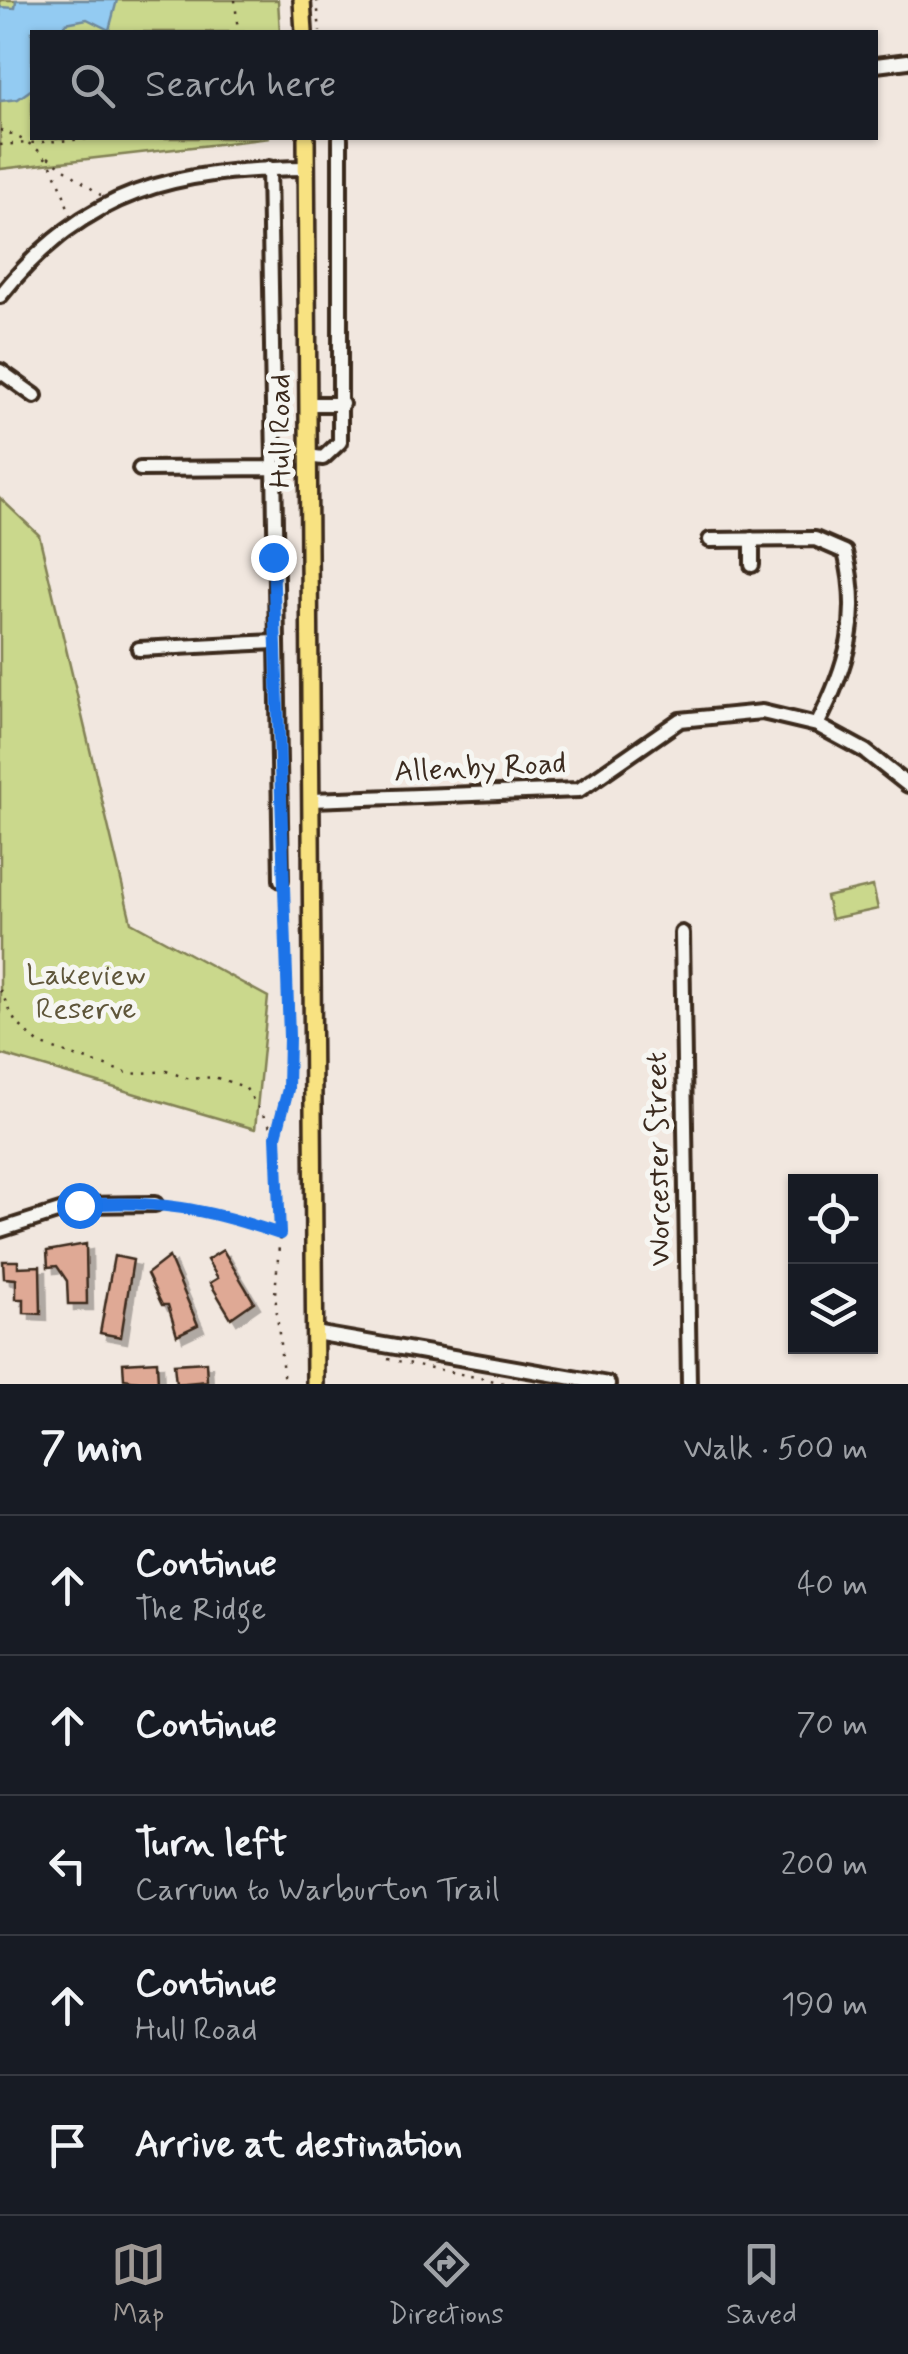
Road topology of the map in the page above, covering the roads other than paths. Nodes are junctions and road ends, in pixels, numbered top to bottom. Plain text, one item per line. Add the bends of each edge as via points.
1 (302, 0) edge
2 (304, 30) edge
3 (908, 61) edge
4 (878, 65) edge
5 (306, 140) edge
6 (340, 140) edge
7 (269, 168) junction
8 (306, 168) junction
9 (0, 296) edge
10 (0, 371) edge
11 (35, 396) dead end
12 (307, 404) junction
13 (342, 404) junction
14 (307, 456) junction
15 (271, 468) junction
16 (140, 469) dead end
17 (752, 539) junction
18 (710, 540) dead end
19 (752, 565) dead end
20 (276, 642) junction
21 (139, 649) dead end
22 (817, 725) junction
23 (908, 785) edge
24 (312, 800) junction
25 (280, 880) road end
26 (682, 933) dead end
27 (155, 1204) road end
28 (0, 1230) edge
29 (315, 1333) junction
30 (589, 1383) edge
31 (315, 1384) edge
32 (608, 1384) edge
33 (689, 1384) edge

1 - 2 main road
3 - 4 street
5 - 8 main road, Hull Road
6 - 13 street
7 - 8 street
7 - 9 street via 168,180 109,204 42,251
7 - 15 street, Hull Road
8 - 12 main road, Hull Road
10 - 11 street
12 - 13 street
12 - 14 main road, Hull Road
13 - 14 street via 337,448 322,458
14 - 24 main road, Hull Road
15 - 16 street
15 - 20 street, Hull Road
17 - 18 street
17 - 19 street
17 - 22 street via 815,539 845,552 849,654
20 - 21 street
20 - 25 street, Hull Road
22 - 23 street, Allenby Road
22 - 24 street, Allenby Road via 762,712 680,720 594,780 558,793
24 - 29 main road, Hull Road
26 - 33 street, Worcester Street
27 - 28 street via 79,1205
29 - 30 street
29 - 31 main road, Hull Road
30 - 32 street

